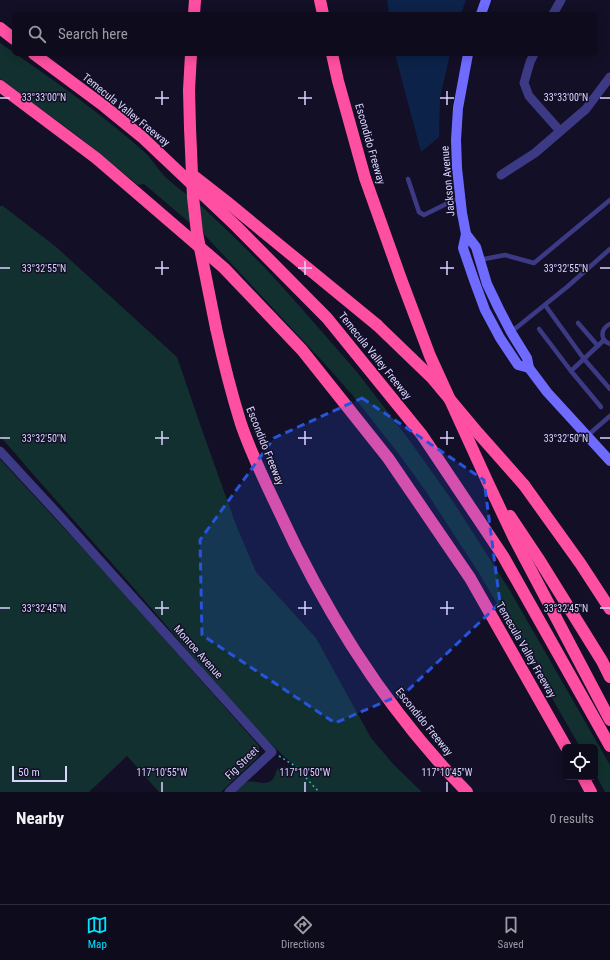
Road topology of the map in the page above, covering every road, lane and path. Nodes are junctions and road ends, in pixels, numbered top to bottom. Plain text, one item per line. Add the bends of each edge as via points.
1 (195, 0) edge
2 (320, 0) edge
3 (486, 0) edge
4 (561, 0) edge
5 (194, 12) edge
6 (323, 12) edge
7 (482, 12) edge
8 (555, 12) edge
9 (0, 28) edge
10 (12, 37) edge
11 (37, 56) edge
12 (191, 56) edge
13 (332, 56) edge
14 (468, 56) edge
15 (533, 56) edge
16 (609, 79) edge
17 (0, 86) edge
18 (560, 131) junction
19 (142, 137) junction
20 (501, 175) dead end
21 (408, 179) dead end
22 (460, 198) junction
23 (610, 200) edge
24 (466, 234) junction
25 (610, 249) edge
26 (479, 260) junction
27 (469, 266) junction
28 (545, 305) junction
29 (578, 323) dead end
30 (610, 324) edge
31 (539, 329) dead end
32 (511, 332) junction
33 (604, 340) junction
34 (610, 344) edge
35 (598, 346) junction
36 (584, 359) junction
37 (529, 368) junction
38 (571, 371) junction
39 (610, 389) edge
40 (601, 407) dead end
41 (610, 416) edge
42 (587, 436) junction
43 (0, 451) edge
44 (610, 461) edge
45 (488, 483) junction
46 (610, 609) edge
47 (610, 677) edge
48 (610, 720) edge
49 (564, 744) edge
50 (610, 746) edge
51 (272, 752) junction
52 (585, 780) edge
53 (229, 792) edge
54 (319, 792) edge
55 (467, 792) edge
56 (591, 792) edge

1 - 5 highway
2 - 6 highway
3 - 7 main road
4 - 8 street
9 - 10 highway
11 - 19 highway, Temecula Valley Freeway
12 - 55 highway, Escondido Freeway, bridge via 190,128 197,233 232,394 255,461 303,563 365,667 417,736
13 - 45 highway, Escondido Freeway via 365,178 401,279 430,356
14 - 22 main road, Jackson Avenue via 458,108 456,140
15 - 18 street via 524,83 529,96
16 - 18 street via 586,109
17 - 49 highway, Temecula Valley Freeway via 96,158 224,268 302,350 388,458 470,578
18 - 20 street via 535,153
19 - 46 highway, bridge via 227,202 377,325 432,378 524,485
19 - 50 highway, Temecula Valley Freeway via 236,226 327,318 422,435 503,556
21 - 22 lane via 419,212 424,215
22 - 24 main road, Jackson Avenue
23 - 26 lane via 534,263 504,255
24 - 26 main road, Jackson Avenue via 476,247
24 - 27 main road, Jackson Avenue via 463,248
25 - 28 lane
26 - 32 main road, Jackson Avenue via 487,284
27 - 32 main road via 477,275 500,326 504,331
27 - 37 main road, Jackson Avenue via 485,310 500,338 518,365
28 - 32 lane
28 - 36 lane
29 - 35 lane
30 - 33 lane via 603,330
31 - 38 lane
32 - 37 main road, Jackson Avenue via 527,358
33 - 34 lane
33 - 35 lane
35 - 36 lane
36 - 38 lane
36 - 39 lane
37 - 42 main road, Jackson Avenue
38 - 40 lane
41 - 42 lane
42 - 44 main road, Jackson Avenue
43 - 51 street, Monroe Avenue
45 - 47 highway via 538,558
45 - 48 highway via 514,538
51 - 53 street, Fig Street
51 - 54 path via 295,766
52 - 56 highway

